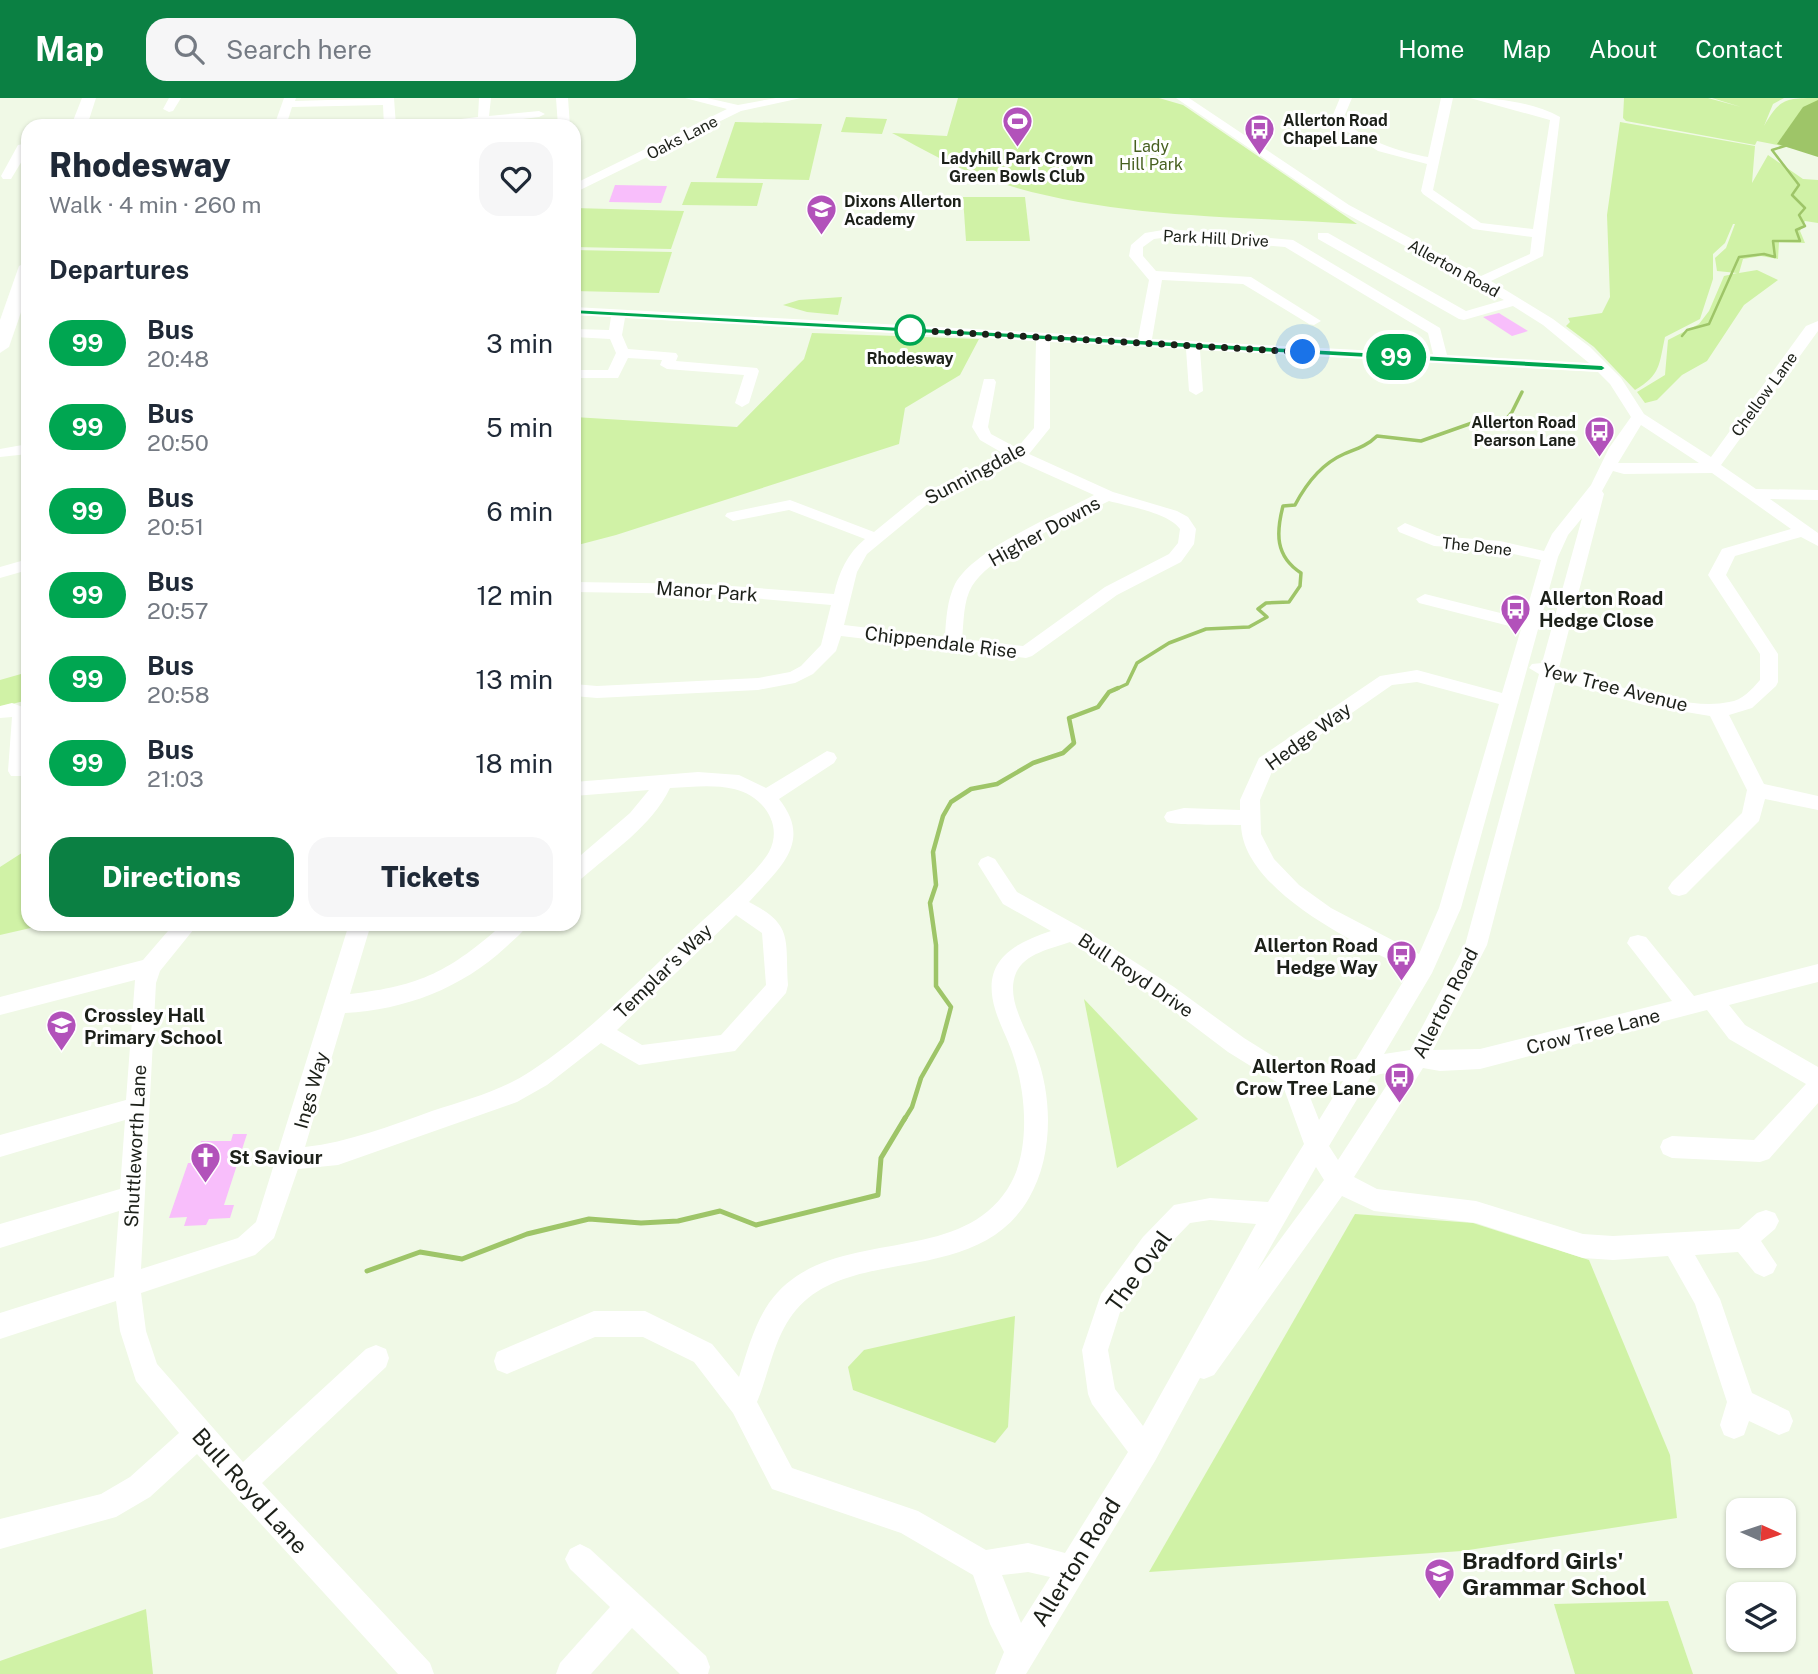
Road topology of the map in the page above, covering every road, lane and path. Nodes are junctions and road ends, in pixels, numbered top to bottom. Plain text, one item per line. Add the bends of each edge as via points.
1 (89, 98) edge
2 (485, 98) edge
3 (562, 98) edge
4 (691, 98) edge
5 (795, 98) edge
6 (1182, 98) edge
7 (1346, 98) edge
8 (1447, 98) edge
9 (1480, 98) edge
10 (333, 100) edge
11 (388, 100) edge
12 (289, 101) edge
13 (738, 108) junction
14 (539, 114) dead end
15 (82, 119) edge
16 (283, 119) edge
17 (389, 119) edge
18 (483, 119) edge
19 (511, 119) edge
20 (564, 119) edge
21 (21, 149) edge
22 (1433, 161) junction
23 (7, 176) dead end
24 (581, 186) edge
25 (1539, 234) junction
26 (1323, 236) dead end
27 (1153, 275) junction
28 (1479, 282) junction
29 (21, 286) edge
30 (1514, 301) junction
31 (581, 311) edge
32 (619, 314) junction
33 (1314, 321) dead end
34 (1818, 325) edge
35 (581, 333) edge
36 (615, 334) junction
37 (1043, 337) junction
38 (1144, 343) junction
39 (1193, 346) junction
40 (0, 347) edge
41 (623, 353) junction
42 (1441, 359) junction
43 (1602, 368) junction
44 (581, 374) edge
45 (989, 382) dead end
46 (1196, 391) dead end
47 (742, 403) dead end
48 (1639, 417) junction
49 (21, 450) edge
50 (2, 453) edge
51 (1017, 455) junction
52 (1608, 465) junction
53 (1713, 468) junction
54 (1598, 486) junction
55 (1750, 494) junction
56 (1107, 495) junction
57 (1818, 495) edge
58 (733, 516) dead end
59 (1405, 528) dead end
60 (1811, 536) edge
61 (876, 538) junction
62 (1550, 557) junction
63 (21, 566) edge
64 (0, 573) edge
65 (581, 587) edge
66 (1425, 599) dead end
67 (840, 600) junction
68 (1530, 626) junction
69 (835, 630) junction
70 (953, 642) junction
71 (1520, 664) junction
72 (1550, 672) junction
73 (581, 691) edge
74 (1510, 701) junction
75 (1717, 710) junction
76 (0, 712) edge
77 (21, 714) edge
78 (21, 722) edge
79 (827, 758) dead end
80 (15, 772) edge
81 (663, 782) junction
82 (581, 788) edge
83 (1756, 790) junction
84 (767, 797) junction
85 (1818, 803) edge
86 (1174, 817) dead end
87 (1248, 818) junction
88 (988, 864) dead end
89 (581, 867) edge
90 (1679, 888) dead end
91 (734, 904) junction
92 (181, 931) edge
93 (358, 931) edge
94 (509, 931) edge
95 (1072, 933) junction
96 (1639, 943) dead end
97 (150, 967) junction
98 (1424, 967) junction
99 (1818, 973) edge
100 (1713, 1001) junction
101 (336, 1004) junction
102 (0, 1006) edge
103 (1690, 1007) junction
104 (600, 1031) junction
105 (1418, 1058) junction
106 (1366, 1067) junction
107 (1818, 1079) edge
108 (1292, 1080) junction
109 (1818, 1087) edge
110 (136, 1107) junction
111 (0, 1146) edge
112 (1317, 1147) junction
113 (1672, 1147) dead end
114 (291, 1160) junction
115 (1338, 1181) junction
116 (133, 1196) junction
117 (1275, 1214) junction
118 (1766, 1221) dead end
119 (0, 1236) edge
120 (1744, 1240) junction
121 (1675, 1245) junction
122 (1764, 1265) dead end
123 (127, 1284) junction
124 (0, 1326) edge
125 (376, 1358) dead end
126 (507, 1361) dead end
127 (743, 1403) junction
128 (1779, 1421) dead end
129 (198, 1434) junction
130 (1144, 1451) junction
131 (242, 1482) junction
132 (0, 1534) edge
133 (580, 1559) dead end
134 (985, 1565) junction
135 (1070, 1571) junction
136 (630, 1607) junction
137 (1015, 1663) edge
138 (695, 1667) dead end
139 (419, 1674) edge
140 (571, 1674) edge

1 - 15 main road
2 - 18 street
3 - 20 street
4 - 13 street
5 - 13 street, Oaks Lane
6 - 28 street, Allerton Road via 1345,208
7 - 22 street via 1339,122 1377,148
8 - 22 street
9 - 25 street via 1556,119
10 - 11 street via 341,105
10 - 12 street
11 - 17 street
12 - 16 street
13 - 24 street, Oaks Lane
14 - 19 street
21 - 23 street
22 - 25 street via 1427,191 1477,226
25 - 28 street via 1536,256
26 - 30 street via 1464,316
27 - 33 street via 1254,283
27 - 38 street
27 - 42 street, Park Hill Drive via 1136,256 1137,245 1150,236 1169,233 1288,243 1435,331
28 - 30 street, Allerton Road
29 - 40 main road
30 - 43 street, Allerton Road
31 - 32 street
32 - 36 street
32 - 37 street
34 - 53 street, Chellow Lane via 1811,328
35 - 36 street
36 - 41 street
37 - 38 street
37 - 51 street, Sunningdale via 1042,428
38 - 39 street
39 - 42 street
39 - 46 street
41 - 44 street via 613,376
41 - 47 street via 671,356 667,365 752,371
42 - 43 street
43 - 48 street, Allerton Road via 1627,394
45 - 51 street, Chippendale Rise via 980,427 985,436
48 - 52 street, Allerton Road
48 - 53 street
49 - 50 street
51 - 56 street, Chippendale Rise
51 - 61 street, Sunningdale via 924,499
52 - 53 street
52 - 54 street, Allerton Road
53 - 55 street
54 - 62 street, Allerton Road via 1560,534
54 - 72 street, Allerton Road
55 - 57 street
55 - 60 street
56 - 70 street, Higher Downs via 975,571 959,596
56 - 70 street, Chippendale Rise via 1178,517 1188,529 1182,552 1111,591 1026,652
58 - 61 street via 790,505
59 - 62 street, The Dene via 1434,541 1500,546
60 - 75 street, Yew Tree Avenue via 1728,553 1717,575 1769,654 1769,682 1744,705
61 - 67 street, Sunningdale via 853,562
62 - 68 street, Allerton Road
63 - 64 street
65 - 67 street, Manor Park via 706,589
66 - 68 street
67 - 69 street, Sunningdale
68 - 71 street, Allerton Road
69 - 70 street, Chippendale Rise
69 - 73 street, Sunningdale via 821,659 795,677 774,682
71 - 72 street, Yew Tree Avenue
71 - 74 street, Allerton Road
72 - 75 street, Yew Tree Avenue via 1668,704
72 - 105 street, Allerton Road via 1476,945
74 - 87 street, Hedge Way via 1417,676 1387,680 1266,763 1254,780
74 - 98 street, Allerton Road via 1450,908
75 - 83 street
76 - 77 street via 12,709
78 - 80 street
79 - 84 street
81 - 82 street
81 - 84 street via 720,779 739,782
81 - 89 street via 649,807
83 - 85 street
83 - 90 street via 1752,816
84 - 91 street, Templar's Way via 781,815 785,833 778,856
86 - 87 street
87 - 98 street, Hedge Way via 1261,857 1294,894
88 - 95 street, Bull Royd Drive via 1010,898
91 - 104 street, Templar's Way
91 - 104 street via 773,930 777,985 733,1040 718,1046 639,1055
92 - 97 street
93 - 101 street, Ings Way
94 - 101 street via 448,977 363,1004
95 - 108 street, Bull Royd Drive
95 - 127 street via 1019,953 1001,988 1028,1064 1035,1108 1033,1152 1024,1184 1007,1210 977,1234 951,1245 862,1262 809,1280 768,1327
96 - 103 street
97 - 102 street
97 - 110 street, Shuttleworth Lane
98 - 106 street, Allerton Road
99 - 100 street, Crow Tree Lane
100 - 103 street, Crow Tree Lane
100 - 107 street via 1737,1032
101 - 114 street, Ings Way
103 - 105 street, Crow Tree Lane via 1480,1059
104 - 114 street, Templar's Way via 509,1095 338,1154
105 - 106 street, Crow Tree Lane
105 - 115 street, Allerton Road
106 - 108 street
106 - 112 street, Allerton Road
108 - 112 street
109 - 113 street via 1760,1151
110 - 111 street
110 - 116 street, Shuttleworth Lane
112 - 115 street
112 - 117 street, Allerton Road
114 - 123 street, Ings Way via 257,1240
115 - 121 street via 1374,1200 1476,1212 1583,1246
115 - 130 street, Allerton Road
116 - 119 street
116 - 123 street, Shuttleworth Lane
117 - 130 street, Allerton Road
117 - 130 street, The Oval via 1210,1209 1183,1213 1152,1245 1110,1303 1095,1350 1102,1394
118 - 120 street
120 - 121 street
120 - 122 street
121 - 128 street via 1707,1299 1738,1414
123 - 124 street, Ings Way
123 - 129 street, Bull Royd Lane via 133,1331 146,1373
125 - 131 street
126 - 127 street via 594,1324 645,1324 703,1353
127 - 134 street via 782,1479 908,1521
129 - 131 street, Bull Royd Lane
129 - 132 street via 140,1488 106,1507
130 - 135 street, Allerton Road
131 - 139 street, Bull Royd Lane
133 - 136 street
134 - 135 street via 1021,1555 1046,1559
134 - 137 street
135 - 137 street, Allerton Road
136 - 138 street
136 - 140 street

